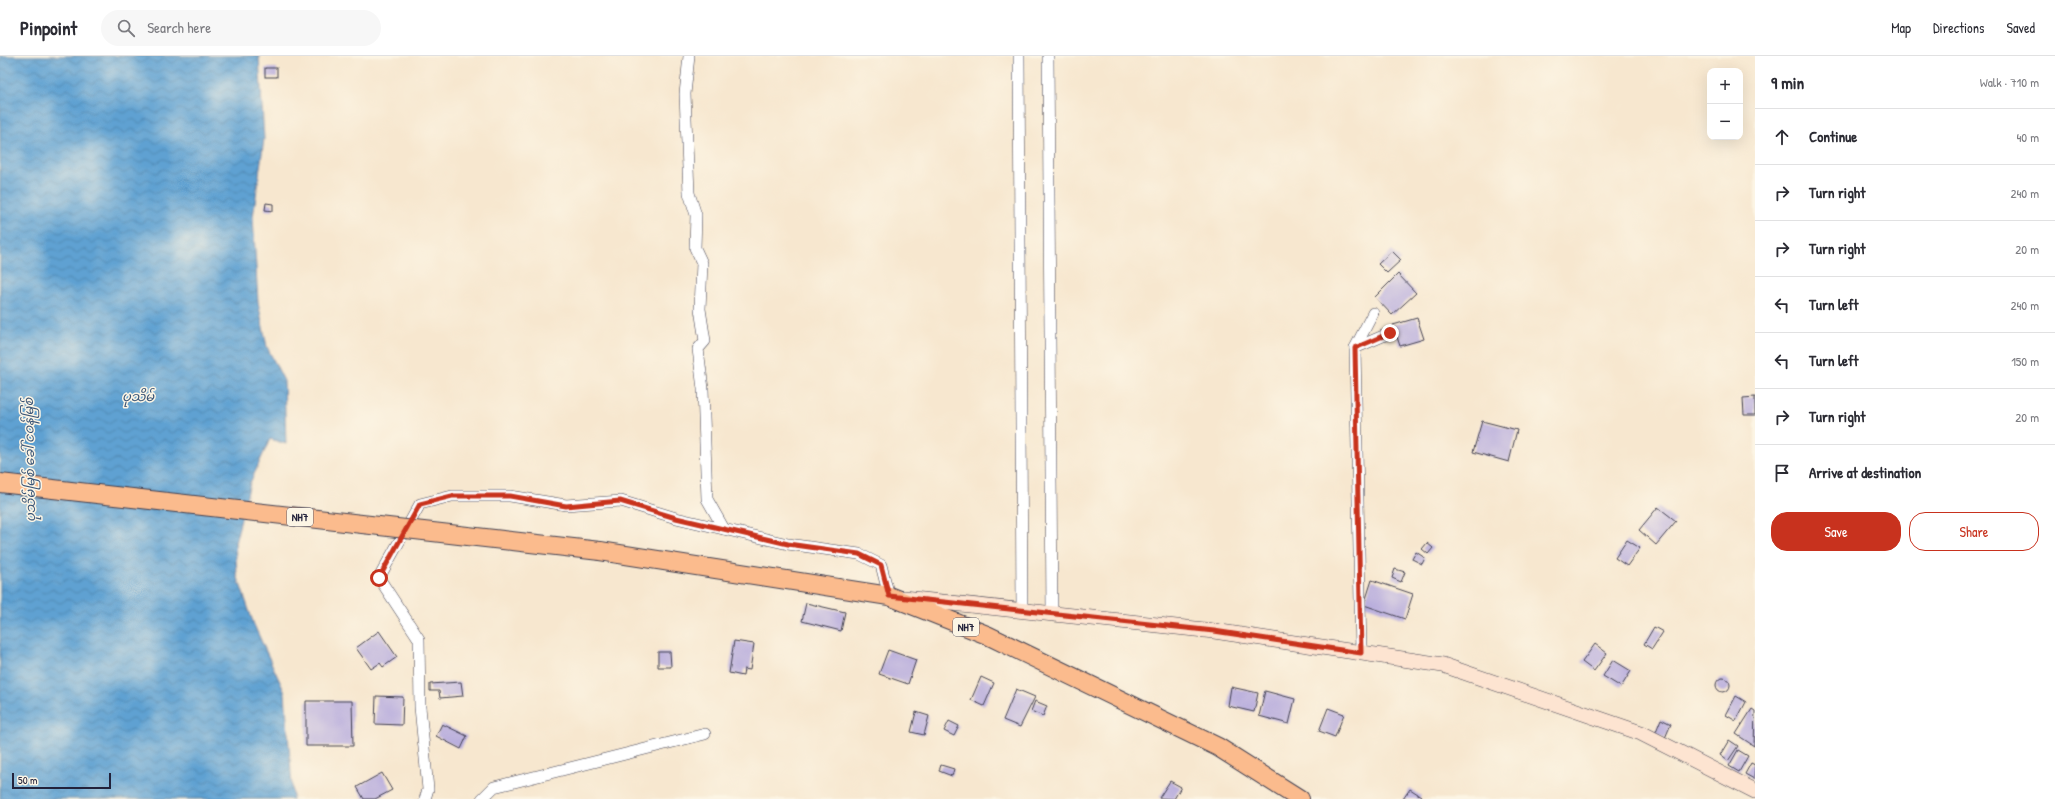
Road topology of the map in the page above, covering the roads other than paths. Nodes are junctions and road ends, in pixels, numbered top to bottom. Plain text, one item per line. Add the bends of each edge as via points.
1 (689, 56) edge
2 (1020, 56) edge
3 (1048, 56) edge
4 (1373, 313) dead end
5 (1390, 333) dead end
6 (1355, 348) junction
7 (0, 483) edge
8 (724, 529) junction
9 (889, 596) junction
10 (1022, 611) junction
11 (1052, 614) junction
12 (1361, 653) junction
13 (705, 734) dead end
14 (1755, 791) edge
15 (425, 799) edge
16 (482, 799) edge
17 (1300, 799) edge

1 - 8 street via 685,94 688,194 696,215 695,248 702,263 700,309 705,341 698,349 705,409 707,499
2 - 10 street
3 - 11 street
4 - 6 street
5 - 6 street
6 - 12 street
7 - 9 highway, NH7, bridge via 600,551
8 - 9 street via 788,544 859,554 881,565
8 - 15 street via 620,501 566,506 510,496 452,496 420,504 379,578 419,639 420,707 428,789
9 - 10 main road
9 - 17 highway, NH7 via 987,635 1218,747
10 - 11 main road
11 - 12 main road via 1214,631
12 - 14 main road via 1443,665 1641,732
13 - 16 street via 494,787

